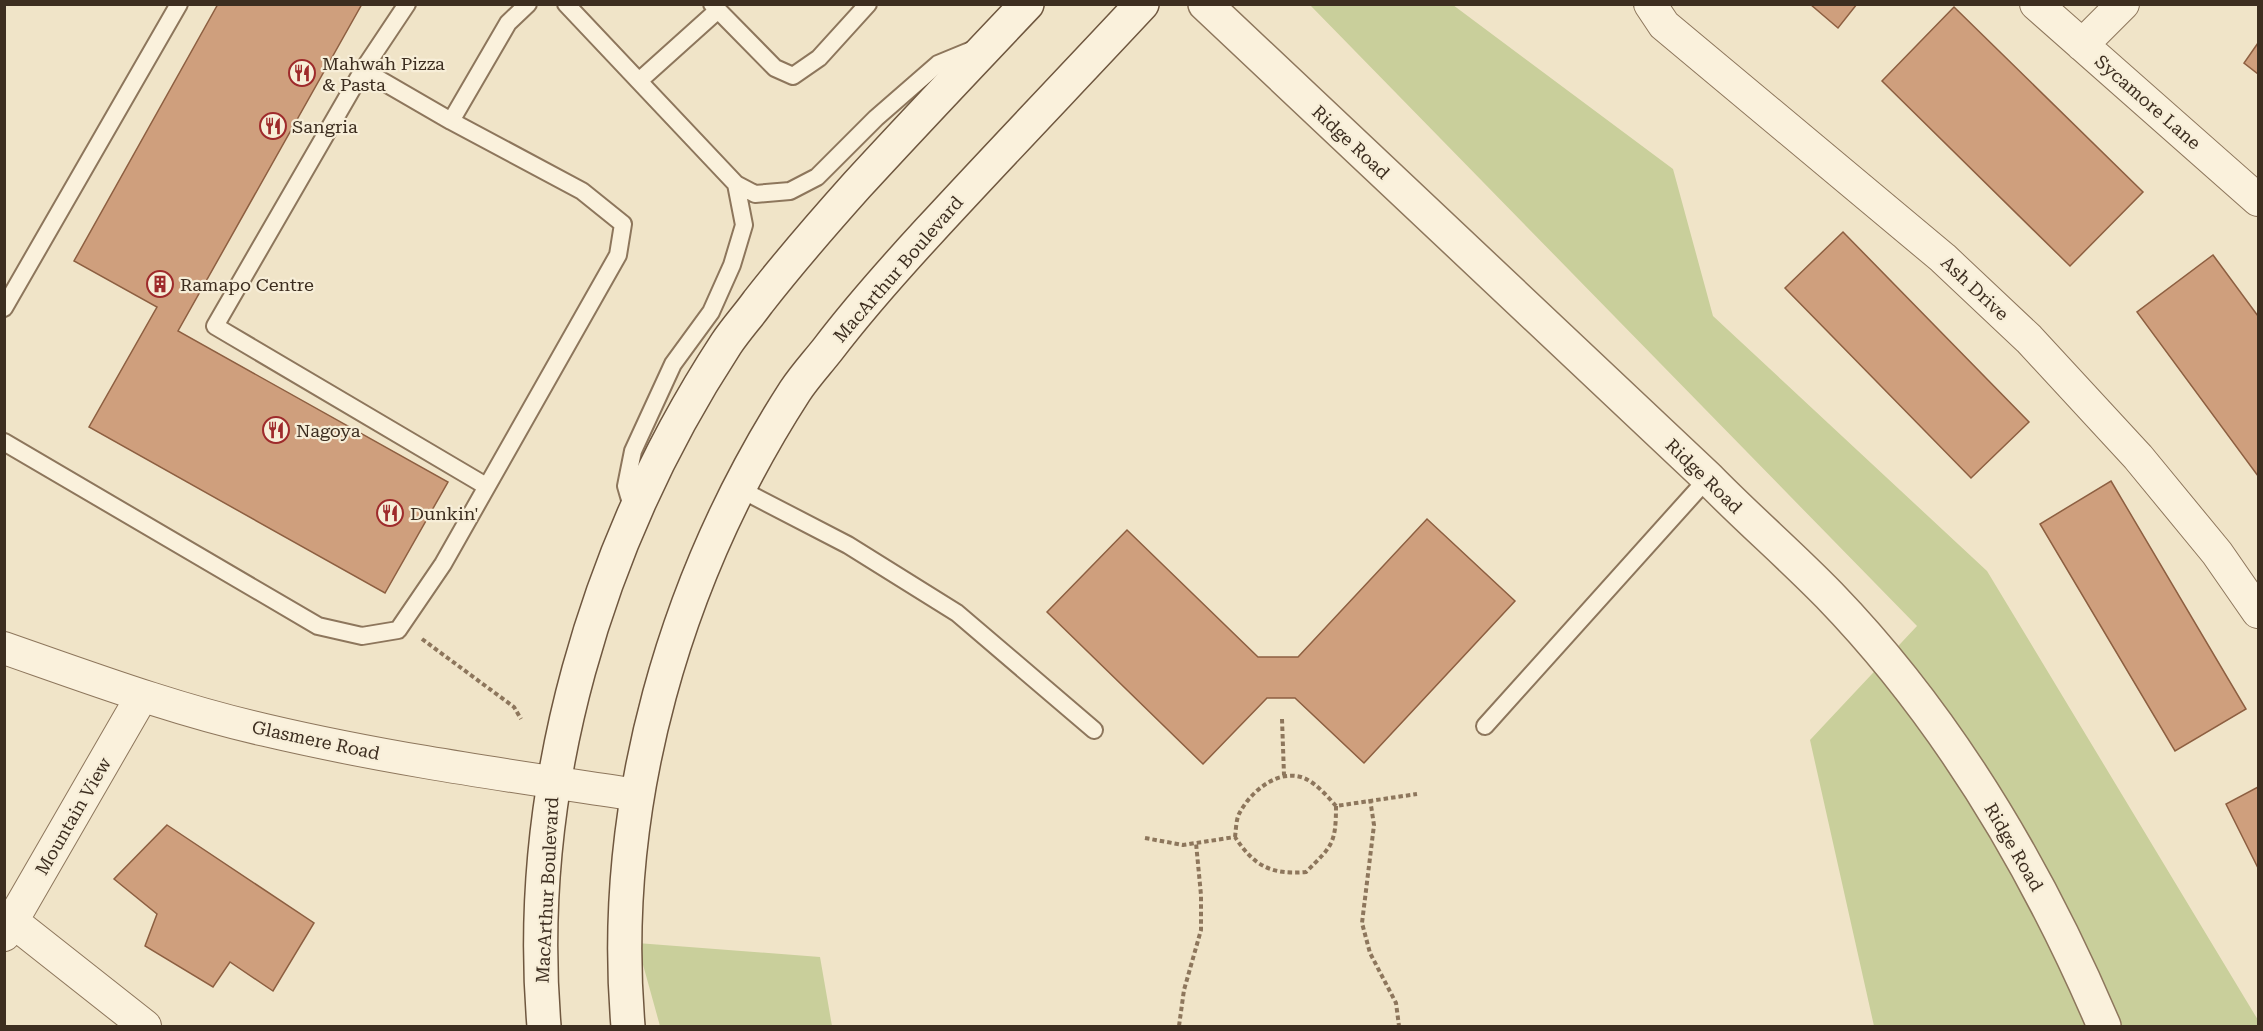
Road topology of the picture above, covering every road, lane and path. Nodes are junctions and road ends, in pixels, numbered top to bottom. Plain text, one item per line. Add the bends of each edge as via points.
1 (179, 4) edge
2 (407, 4) edge
3 (528, 4) edge
4 (567, 4) edge
5 (868, 4) edge
6 (1027, 4) edge
7 (1142, 4) edge
8 (1204, 4) edge
9 (1650, 4) edge
10 (2036, 4) edge
11 (2123, 4) edge
12 (715, 7) edge
13 (990, 43) junction
14 (2082, 45) junction
15 (363, 70) junction
16 (639, 81) junction
17 (451, 121) junction
18 (736, 184) junction
19 (2259, 200) edge
20 (4, 308) edge
21 (4, 442) edge
22 (1708, 478) junction
23 (486, 486) junction
24 (738, 488) junction
25 (635, 516) junction
26 (2259, 612) edge
27 (403, 624) junction
28 (4, 648) edge
29 (142, 696) junction
30 (521, 719) dead end
31 (1282, 719) dead end
32 (1485, 726) dead end
33 (1094, 730) dead end
34 (1284, 776) junction
35 (554, 782) junction
36 (1417, 794) dead end
37 (636, 795) junction
38 (1370, 798) dead end
39 (1336, 806) junction
40 (1235, 837) junction
41 (1145, 838) dead end
42 (1196, 843) junction
43 (8, 928) edge
44 (145, 1026) edge
45 (544, 1026) edge
46 (628, 1026) edge
47 (1179, 1026) edge
48 (1399, 1026) edge
49 (2104, 1026) edge

1 - 20 lane
2 - 15 lane
3 - 17 lane via 508,23
4 - 16 lane
5 - 12 lane via 819,58 793,76 775,68
6 - 13 main road, MacArthur Boulevard
7 - 24 main road, MacArthur Boulevard via 868,297 796,389
8 - 22 main road, Ridge Road
9 - 26 street, Ash Drive via 1664,25 1943,258 2029,339 2138,457 2217,553
10 - 14 street, Sycamore Lane
11 - 14 street
12 - 16 lane
13 - 18 lane via 938,64 817,177 790,191 755,194
13 - 25 main road, MacArthur Boulevard via 804,243 727,342 664,448
14 - 19 street, Sycamore Lane
15 - 17 lane
15 - 23 lane via 215,326
16 - 18 lane
17 - 23 lane via 582,191 623,224 618,255
18 - 25 lane via 744,225 732,265 711,312 673,364 633,451 626,486
21 - 27 lane via 318,626 362,636 399,630
22 - 32 lane
22 - 49 main road, Ridge Road via 1829,595 1901,678 1964,762 2023,858 2075,958
23 - 27 lane
24 - 33 lane via 848,545 957,613
24 - 37 main road, MacArthur Boulevard via 692,593 660,693
25 - 35 main road, MacArthur Boulevard via 614,563 579,671
27 - 30 path via 514,707
28 - 29 street, Glasmere Road
29 - 35 street, Glasmere Road via 295,737
29 - 43 street, Mountain View
31 - 34 path
34 - 39 path via 1305,778
34 - 40 path via 1252,794 1238,816
35 - 37 street, Glasmere Road
35 - 45 main road, MacArthur Boulevard via 543,890
36 - 39 path
37 - 46 main road, MacArthur Boulevard via 626,895
38 - 48 path via 1374,825 1362,923 1371,953 1396,1003
39 - 40 path via 1336,834 1326,852 1306,872 1284,874 1266,868 1246,854
40 - 42 path
41 - 42 path via 1183,845
42 - 47 path via 1201,930 1184,990
43 - 44 street

